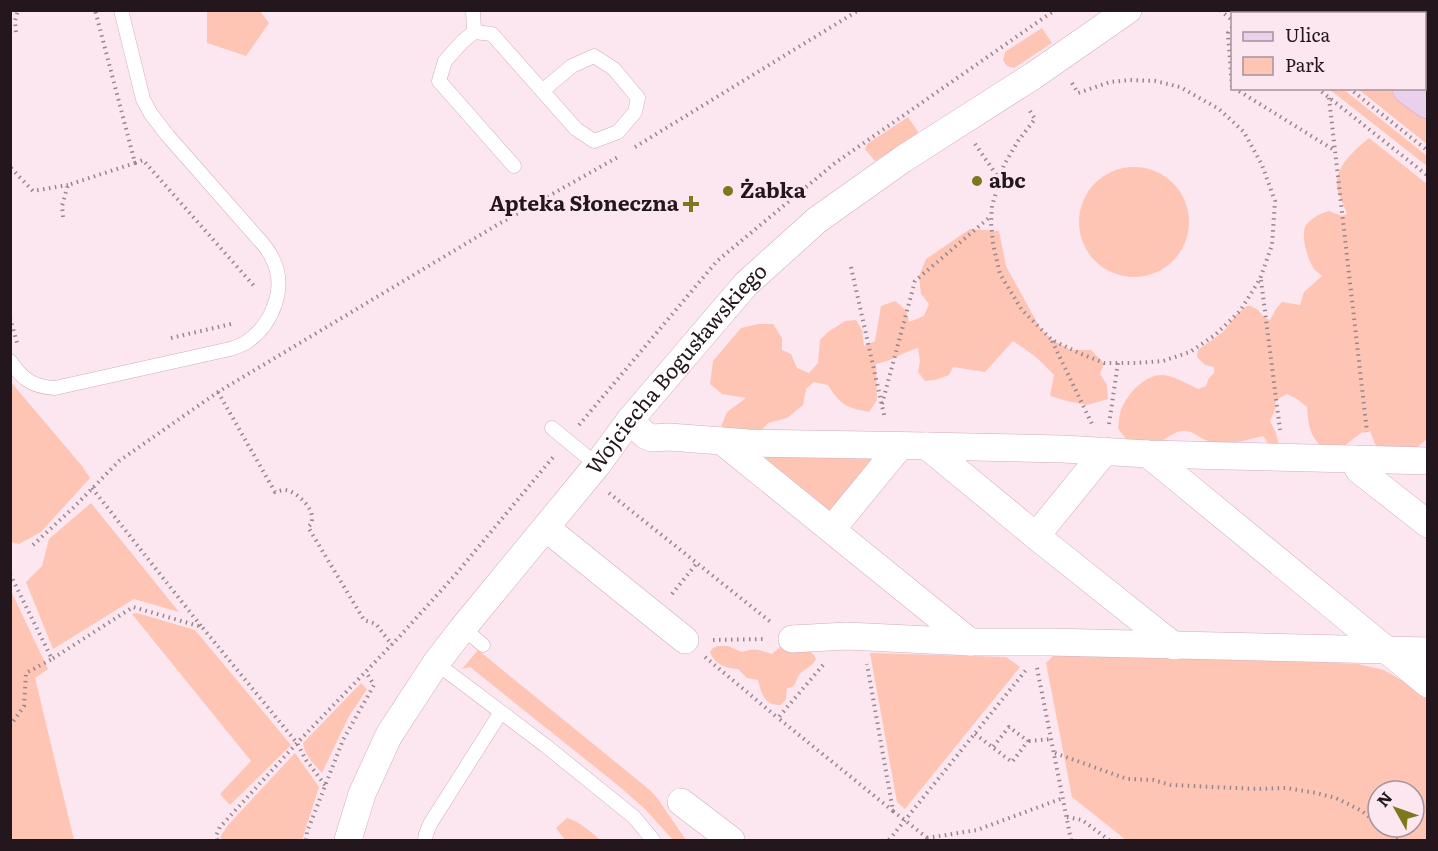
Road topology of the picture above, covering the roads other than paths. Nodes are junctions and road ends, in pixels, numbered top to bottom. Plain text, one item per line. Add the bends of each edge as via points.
1 (121, 10) edge
2 (473, 10) edge
3 (1128, 10) edge
4 (474, 32) junction
5 (1412, 90) edge
6 (542, 91) junction
7 (1428, 102) edge
8 (514, 166) dead end
9 (10, 361) edge
10 (630, 420) junction
11 (552, 428) dead end
12 (722, 441) junction
13 (895, 445) junction
14 (927, 446) junction
15 (1105, 451) junction
16 (1148, 454) junction
17 (1362, 459) junction
18 (1428, 461) edge
19 (597, 465) junction
20 (1428, 524) edge
21 (546, 528) junction
22 (832, 529) junction
23 (1036, 536) junction
24 (792, 639) road end
25 (685, 640) road end
26 (969, 642) junction
27 (1174, 646) junction
28 (1386, 650) junction
29 (1428, 651) edge
30 (436, 663) junction
31 (1428, 684) edge
32 (501, 712) junction
33 (681, 802) dead end
34 (348, 840) edge
35 (425, 840) edge
36 (653, 840) edge
37 (731, 840) edge

1 - 9 lane via 143,99 168,136 263,244 278,275 276,303 259,331 248,342 231,349 67,386 35,385
2 - 4 lane
3 - 10 street, Wojciecha Bogusławskiego via 818,220 746,284
4 - 6 lane via 492,34
4 - 8 lane via 445,61 439,81
5 - 7 street
6 - 6 lane via 572,66 594,56 614,69 638,98 635,112 618,132 594,141 576,129
10 - 12 street via 652,438
10 - 19 street, Wojciecha Bogusławskiego
11 - 19 lane
12 - 13 street
12 - 22 street
13 - 14 street
13 - 22 street
14 - 15 street
14 - 23 street
15 - 16 street
15 - 23 street
16 - 17 street
16 - 28 street
17 - 18 street
17 - 20 street via 1359,470
19 - 21 street, Wojciecha Bogusławskiego
21 - 25 street
21 - 30 street, Wojciecha Bogusławskiego via 472,637
22 - 26 street
23 - 27 street
24 - 26 street via 854,636
26 - 27 street via 1042,650
27 - 28 street
28 - 29 street
28 - 31 street
30 - 32 lane
30 - 34 street, Wojciecha Bogusławskiego via 389,735 362,794
32 - 35 lane via 430,824
32 - 36 lane via 634,817
33 - 37 street

